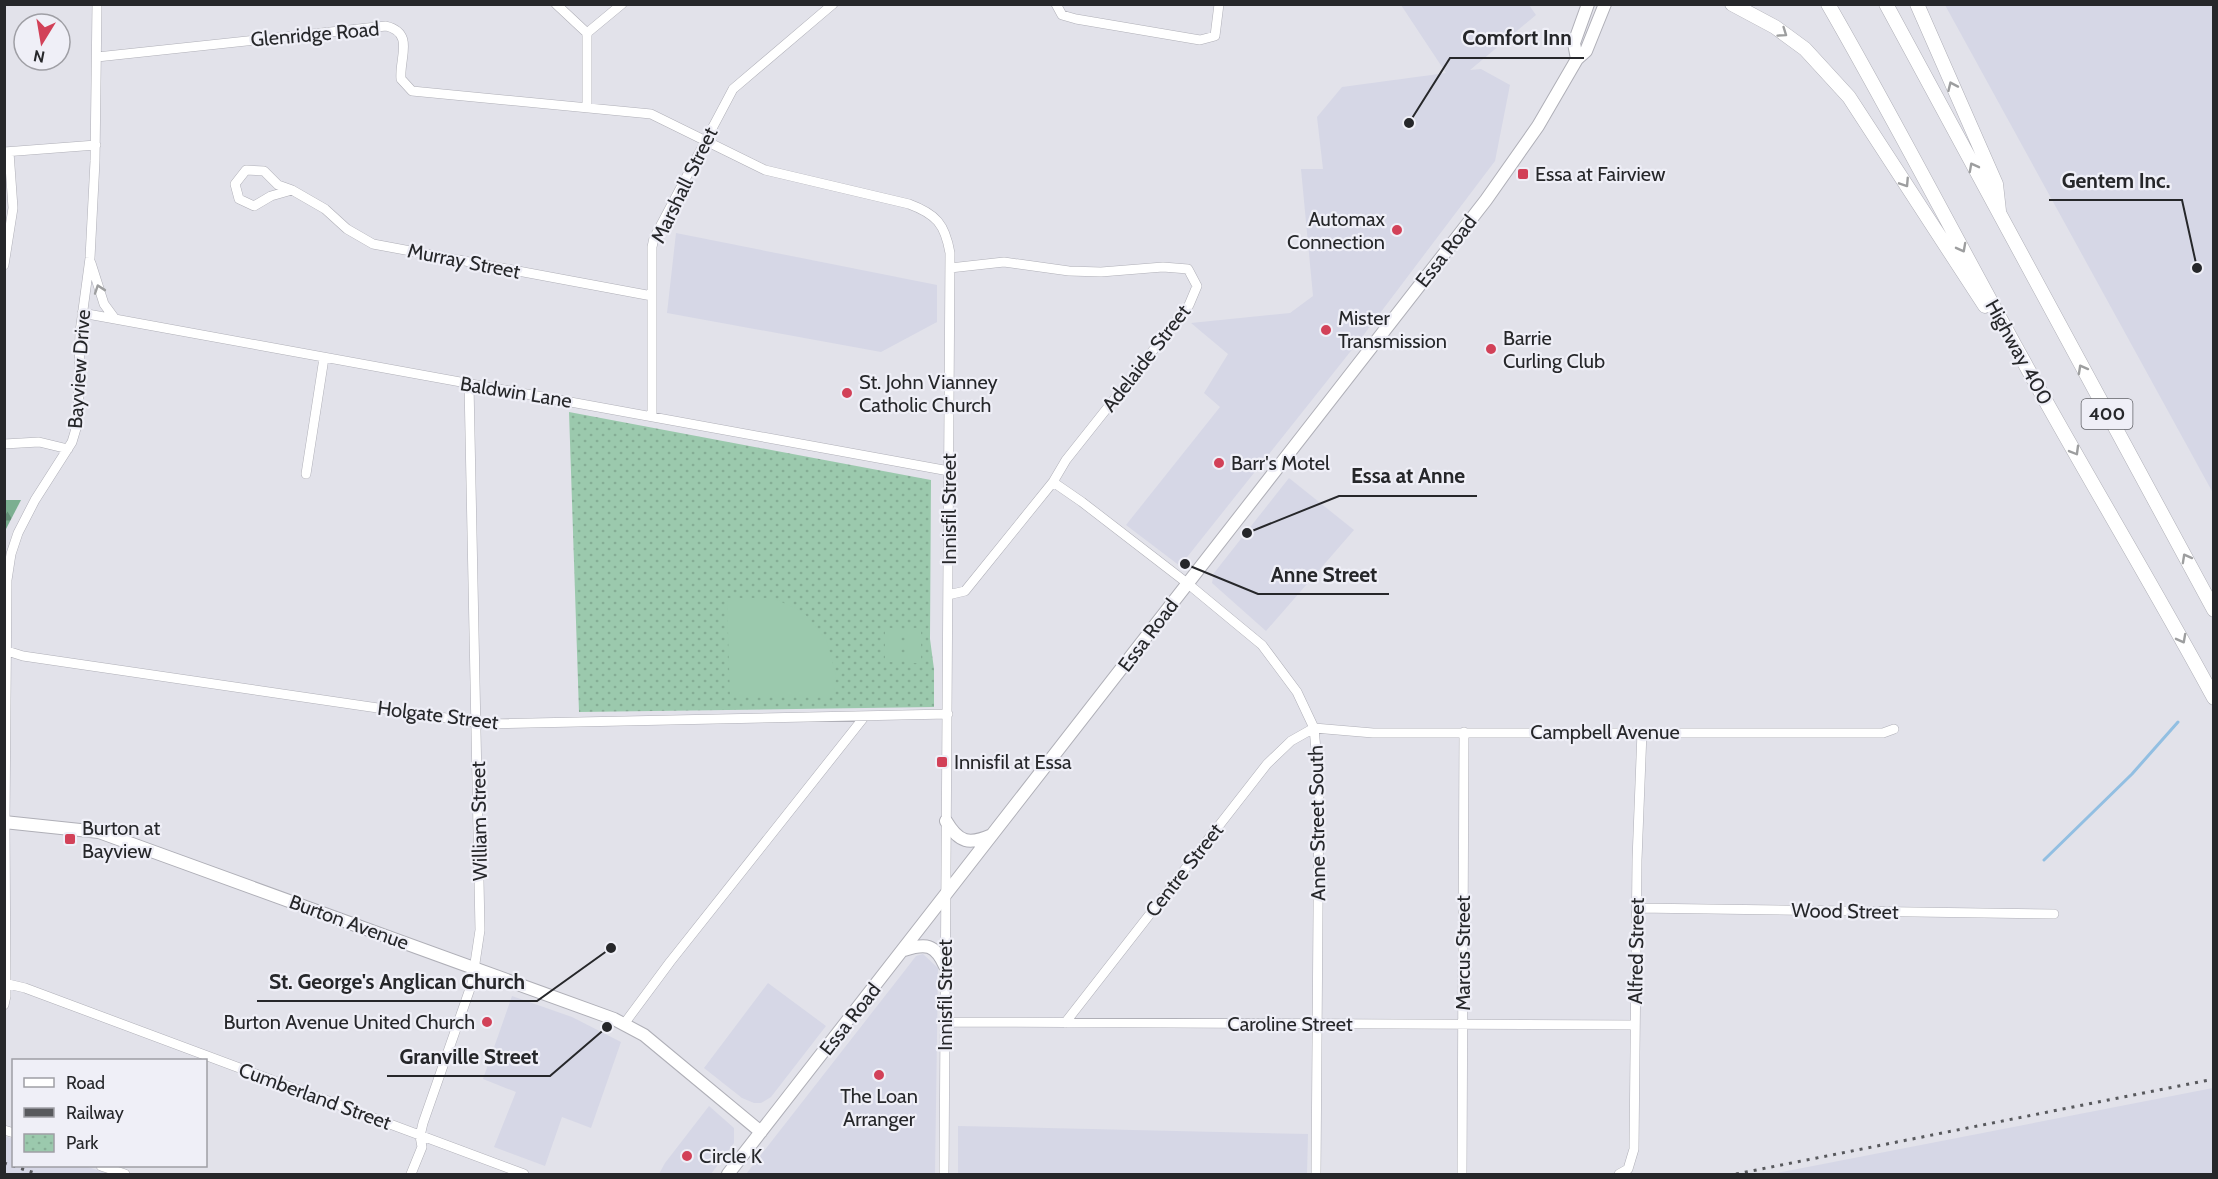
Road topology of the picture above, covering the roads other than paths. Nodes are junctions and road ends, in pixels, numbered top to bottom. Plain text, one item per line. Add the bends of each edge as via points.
1 (97, 4) edge
2 (556, 4) edge
3 (622, 4) edge
4 (1056, 4) edge
5 (1219, 4) edge
6 (1588, 4) edge
7 (1605, 4) edge
8 (1732, 4) edge
9 (1828, 4) edge
10 (1886, 4) edge
11 (1917, 4) edge
12 (830, 6) edge
13 (587, 33) junction
14 (97, 57) junction
15 (1577, 59) junction
16 (587, 106) junction
17 (706, 141) junction
18 (96, 145) junction
19 (7, 152) edge
20 (292, 190) junction
21 (2000, 219) junction
22 (90, 258) junction
23 (4, 265) edge
24 (950, 268) junction
25 (652, 296) junction
26 (82, 313) junction
27 (115, 319) junction
28 (324, 358) junction
29 (2025, 364) junction
30 (469, 384) junction
31 (652, 416) junction
32 (4, 444) edge
33 (68, 449) junction
34 (949, 471) junction
35 (306, 474) dead end
36 (1053, 482) junction
37 (1187, 583) junction
38 (948, 595) junction
39 (2214, 610) edge
40 (5, 650) edge
41 (2214, 698) edge
42 (948, 714) junction
43 (865, 716) junction
44 (476, 722) junction
45 (1314, 728) junction
46 (1894, 729) dead end
47 (1464, 732) junction
48 (1642, 732) junction
49 (946, 821) junction
50 (5, 822) edge
51 (993, 835) junction
52 (945, 896) junction
53 (1637, 908) junction
54 (2054, 914) dead end
55 (904, 950) junction
56 (945, 966) junction
57 (474, 968) junction
58 (5, 983) edge
59 (4, 1005) edge
60 (945, 1022) junction
61 (1065, 1023) junction
62 (624, 1024) junction
63 (1317, 1024) junction
64 (1463, 1024) junction
65 (1635, 1025) junction
66 (761, 1132) junction
67 (420, 1136) junction
68 (104, 1167) edge
69 (1624, 1172) edge
70 (125, 1174) edge
71 (411, 1174) edge
72 (524, 1174) edge
73 (728, 1174) edge
74 (944, 1174) edge
75 (1316, 1174) edge
76 (1462, 1174) edge

1 - 14 street, Bayview Drive
2 - 13 street
3 - 13 street
4 - 5 street via 1062,15 1076,19 1200,40 1215,36
6 - 15 main road, Essa Road via 1574,43
7 - 15 main road, Essa Road via 1586,51
8 -> 29 highway via 1805,48 1849,97
9 -> 29 highway, Highway 400 / 400
21 -> 10 highway, 400
21 -> 11 highway via 1996,184
12 - 17 street, Marshall Street via 740,82
13 - 16 street
14 - 16 street, Glenridge Road via 386,26 402,36 401,80 412,91
14 - 18 street, Bayview Drive
15 - 37 main road, Essa Road via 1538,126 1486,200
16 - 17 street, Innisfil Street via 651,114
17 - 24 street, Innisfil Street via 765,170 909,204 928,212 945,232
17 - 25 street, Marshall Street via 654,238
18 - 19 street
18 - 22 street, Bayview Drive
19 - 23 street via 13,208
20 - 20 street, Murray Street via 278,185 264,171 246,170 235,184 239,199 254,206
20 - 25 street, Murray Street via 325,208 347,230 373,244
39 -> 21 highway, 400
22 - 26 street, Bayview Drive
27 -> 22 street via 104,304
24 - 34 street, Innisfil Street
24 - 36 street, Adelaide Street via 1004,262 1069,271 1163,267 1188,269 1197,286 1189,305 1066,460
25 - 31 street, Marshall Street
26 - 27 street, Baldwin Lane
26 - 33 street, Bayview Drive via 78,422
27 - 28 street, Baldwin Lane
28 - 30 street, Baldwin Lane
28 - 35 street
29 -> 41 highway, Highway 400 / 400
30 - 31 street, Baldwin Lane
30 - 44 street, William Street
31 - 34 street, Baldwin Lane
32 - 33 street via 39,442
33 - 40 street, Bayview Drive via 18,533 7,580
34 - 38 street, Innisfil Street
36 - 37 street, Anne Street South
36 - 38 street, Adelaide Street via 965,591
37 - 45 street, Anne Street South via 1262,645 1297,692
37 - 51 main road, Essa Road
38 - 42 street, Innisfil Street
40 - 44 street, Holgate Street via 23,656
40 - 50 street, Bayview Drive
42 - 43 street, Holgate Street
42 - 49 street, Innisfil Street
43 - 44 street, Holgate Street
43 - 62 street
44 - 57 street, William Street via 481,914
45 - 47 street, Campbell Avenue via 1372,733
45 - 61 street, Centre Street via 1291,741 1267,764
45 - 63 street, Anne Street South via 1319,783
46 - 48 street, Campbell Avenue via 1883,733
47 - 48 street, Campbell Avenue
47 - 64 street, Marcus Street
48 - 53 street, Alfred Street
49 - 51 main road via 953,833 966,841
49 - 52 street, Innisfil Street
50 - 57 main road, Burton Avenue via 99,832
50 - 58 street, Bayview Drive
51 - 52 main road, Essa Road
52 - 55 main road, Essa Road
52 - 56 street, Innisfil Street
53 - 54 street, Wood Street
53 - 65 street, Alfred Street
55 - 56 main road via 930,947 937,951
55 - 66 main road, Essa Road
56 - 60 street, Innisfil Street
57 - 62 main road, Burton Avenue
57 - 67 street, William Street
58 - 59 street, Bayview Drive
58 - 67 street, Cumberland Street
60 - 61 street, Caroline Street
60 - 74 street, Innisfil Street
61 - 63 street, Caroline Street
62 - 66 main road, Burton Avenue via 644,1035
63 - 64 street, Caroline Street
63 - 75 street, Anne Street South
64 - 65 street, Caroline Street
64 - 76 street, Marcus Street
65 - 69 street, Alfred Street via 1634,1149
66 - 73 main road, Essa Road
67 - 71 street, William Street via 422,1147
67 - 72 street, Cumberland Street
68 - 70 street

